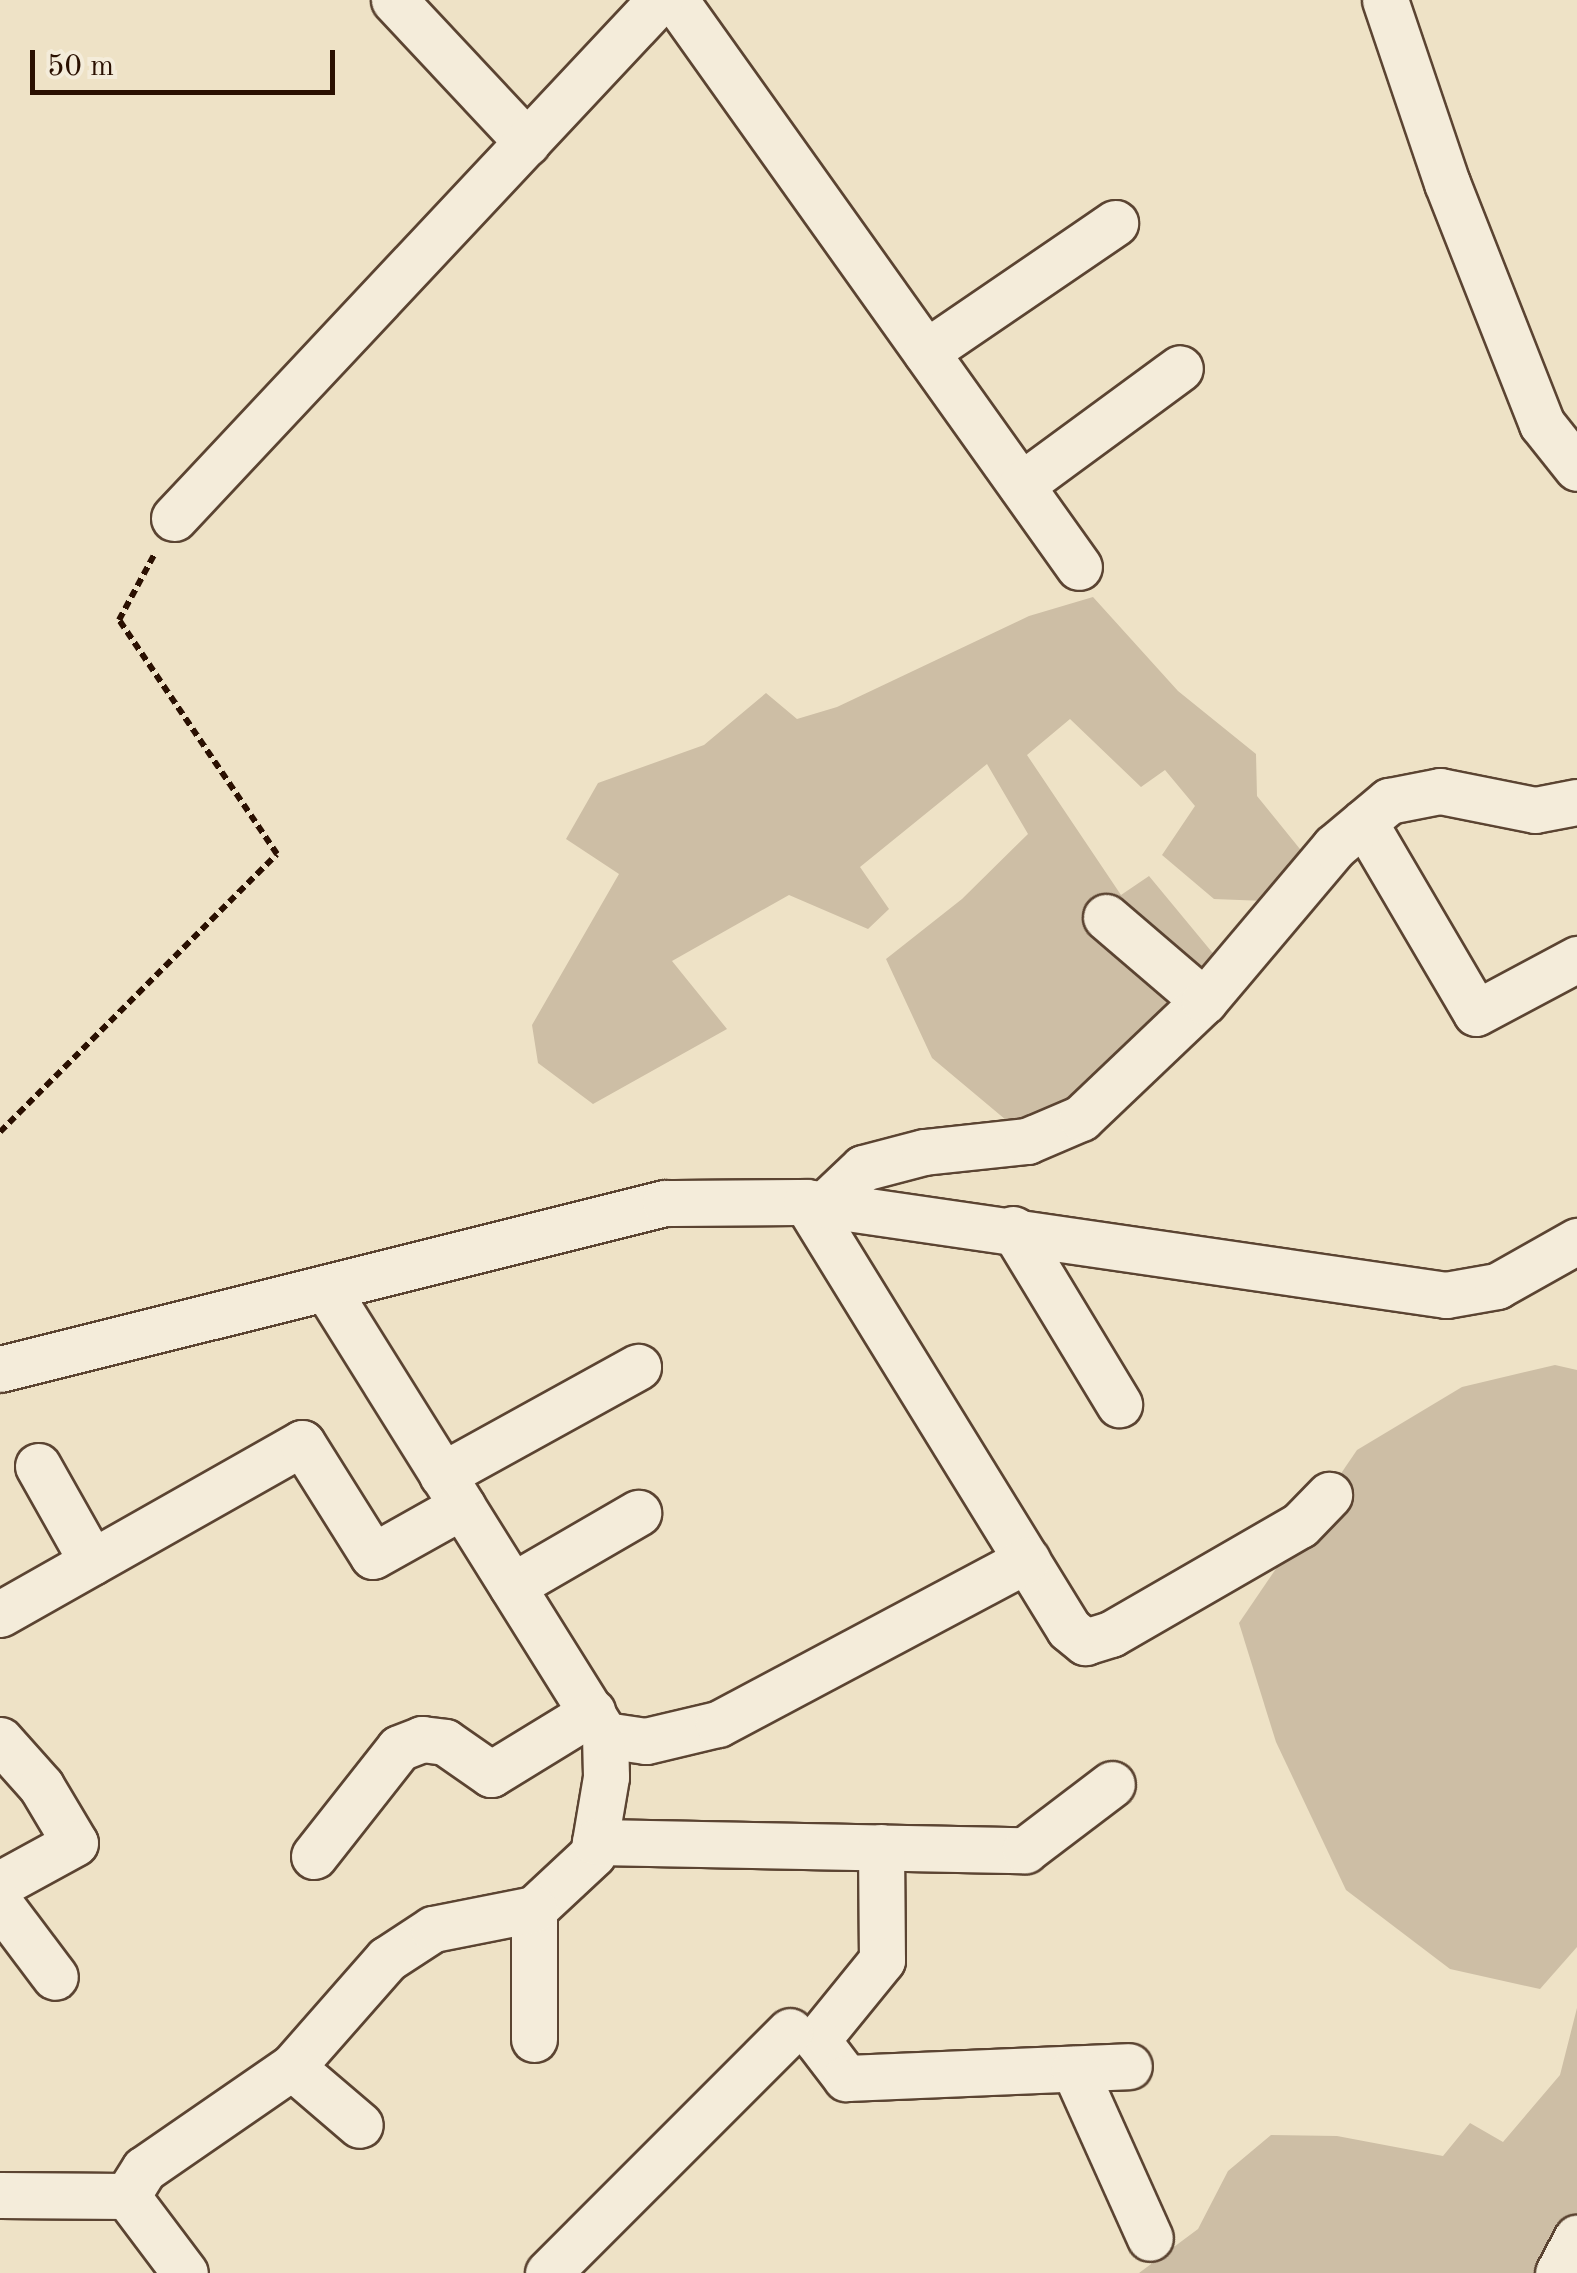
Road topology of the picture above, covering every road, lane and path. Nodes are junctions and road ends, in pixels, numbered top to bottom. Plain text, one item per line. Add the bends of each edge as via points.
1 (394, 0) edge
2 (660, 0) edge
3 (675, 0) edge
4 (1385, 0) edge
5 (527, 142) junction
6 (1115, 223) dead end
7 (926, 352) junction
8 (1180, 368) dead end
9 (1577, 468) edge
10 (1020, 486) junction
11 (174, 518) joint
12 (1080, 568) dead end
13 (1577, 802) edge
14 (1364, 822) junction
15 (1106, 917) dead end
16 (1577, 960) edge
17 (1204, 1001) junction
18 (0, 1132) edge
19 (815, 1203) junction
20 (1013, 1229) junction
21 (1577, 1241) edge
22 (326, 1288) junction
23 (638, 1367) dead end
24 (0, 1369) edge
25 (1119, 1404) dead end
26 (38, 1466) dead end
27 (452, 1491) junction
28 (1329, 1495) dead end
29 (638, 1513) dead end
30 (1027, 1560) junction
31 (92, 1562) junction
32 (512, 1586) junction
33 (0, 1614) edge
34 (598, 1723) junction
35 (0, 1740) edge
36 (1112, 1784) dead end
37 (595, 1842) junction
38 (881, 1847) junction
39 (314, 1856) dead end
40 (0, 1884) edge
41 (0, 1904) edge
42 (534, 1910) junction
43 (55, 1978) dead end
44 (790, 2031) dead end
45 (534, 2038) dead end
46 (1128, 2066) dead end
47 (292, 2067) junction
48 (1074, 2069) junction
49 (360, 2125) dead end
50 (127, 2196) junction
51 (2, 2197) edge
52 (1150, 2238) dead end
53 (1577, 2238) edge
54 (185, 2273) edge
55 (548, 2273) edge
56 (1558, 2273) edge

1 - 5 street
2 - 5 street
3 - 7 street
4 - 9 street via 1447,183 1542,424
5 - 11 street
6 - 7 street
7 - 10 street
8 - 10 street
10 - 12 street
11 - 18 path via 119,620 277,854
13 - 14 street via 1535,810 1440,791 1389,801
14 - 16 street via 1476,1013
14 - 17 street via 1334,846
15 - 17 street
17 - 19 street via 1081,1118 1026,1142 924,1152 862,1168
19 - 20 street
19 - 22 street via 665,1202
19 - 30 street
20 - 21 street via 1446,1295 1498,1286
20 - 25 street
22 - 24 street
22 - 27 street
23 - 27 street
26 - 31 street
27 - 31 street via 373,1556 302,1444
27 - 32 street
28 - 30 street via 1300,1525 1112,1634 1085,1642 1069,1629
29 - 32 street
30 - 34 street via 718,1724 646,1741
31 - 33 street
32 - 34 street
34 - 37 street via 606,1777
34 - 39 street via 491,1774 445,1742 399,1748
35 - 40 street via 41,1786 75,1843
36 - 38 street via 1025,1850
37 - 38 street
37 - 42 street via 593,1854
38 - 48 street via 882,1960 817,2040 846,2078
41 - 43 street
42 - 45 street
42 - 47 street via 433,1929 386,1960
44 - 55 street
46 - 48 street
47 - 49 street
47 - 50 street via 144,2169
48 - 52 street
50 - 51 street
50 - 54 street
53 - 56 street

